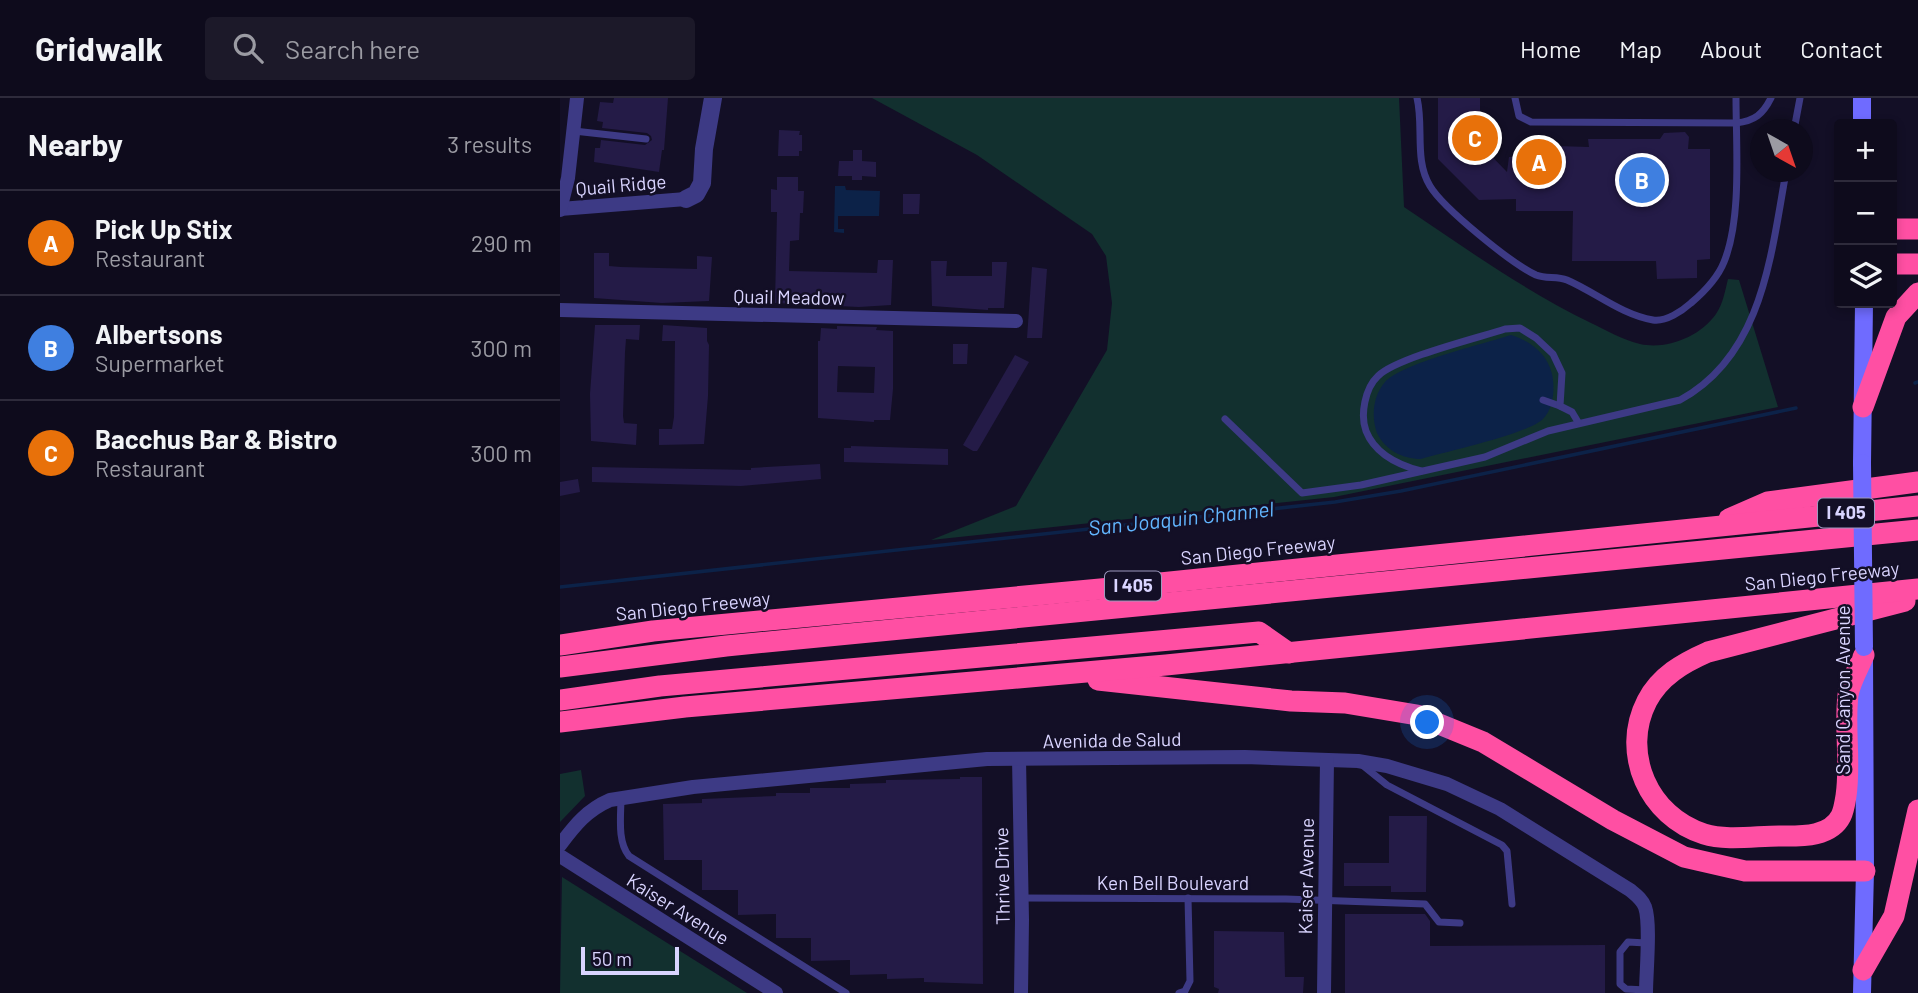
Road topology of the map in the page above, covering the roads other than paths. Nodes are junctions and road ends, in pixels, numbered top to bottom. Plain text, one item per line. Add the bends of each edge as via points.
1 (577, 98) edge
2 (713, 98) edge
3 (1417, 98) edge
4 (1515, 98) edge
5 (1736, 98) edge
6 (1771, 98) edge
7 (1800, 98) edge
8 (1862, 98) edge
9 (1796, 119) edge
10 (1862, 119) edge
11 (1736, 122) junction
12 (574, 131) junction
13 (646, 139) dead end
14 (1784, 182) edge
15 (686, 199) joint
16 (560, 209) edge
17 (1897, 229) edge
18 (1918, 229) edge
19 (1897, 264) edge
20 (1918, 264) edge
21 (1918, 293) edge
22 (1864, 308) edge
23 (560, 310) edge
24 (1016, 321) dead end
25 (1543, 400) dead end
26 (1560, 406) junction
27 (1863, 407) junction
28 (1225, 419) dead end
29 (1578, 422) junction
30 (1422, 471) junction
31 (1918, 482) edge
32 (1918, 506) edge
33 (1707, 528) junction
34 (1918, 530) edge
35 (1918, 589) edge
36 (1918, 597) edge
37 (560, 645) edge
38 (1864, 651) junction
39 (1289, 653) junction
40 (560, 667) edge
41 (1053, 675) junction
42 (560, 700) edge
43 (560, 722) edge
44 (1018, 759) junction
45 (1327, 760) junction
46 (1358, 761) junction
47 (621, 797) junction
48 (1918, 810) edge
49 (560, 845) edge
50 (560, 856) edge
51 (1865, 870) junction
52 (1021, 898) junction
53 (1188, 898) junction
54 (1325, 901) junction
55 (1512, 904) dead end
56 (1460, 923) dead end
57 (1646, 943) junction
58 (1863, 970) junction
59 (1646, 992) edge
60 (776, 993) edge
61 (846, 993) edge
62 (1022, 993) edge
63 (1179, 993) edge
64 (1324, 993) edge
65 (1862, 993) edge

1 - 12 street
2 - 15 street via 702,183 696,194
3 - 11 lane via 1424,174 1436,195 1488,242 1528,270 1548,279 1563,278 1633,314 1657,321 1686,307 1723,264 1730,246 1736,194
4 - 11 lane via 1519,116 1531,122
5 - 11 lane
6 - 11 lane via 1755,119
7 - 9 lane
8 - 10 main road
12 - 13 lane
12 - 16 street
14 - 29 lane via 1762,294 1744,334 1716,372 1680,400
15 - 16 street, Quail Ridge
17 - 18 highway
19 - 20 highway
21 - 27 highway via 1896,317
22 - 27 main road, Sand Canyon Avenue
23 - 24 street, Quail Meadow
25 - 26 lane
26 - 29 lane
26 - 30 lane via 1562,373 1553,354 1520,328 1393,365 1377,376 1370,388 1363,424 1377,449
27 - 38 main road, Sand Canyon Avenue, bridge
28 - 30 lane via 1302,493
29 - 30 lane via 1485,457
31 - 33 highway via 1768,502
32 - 33 highway, San Diego Freeway / I 405
33 - 37 highway, San Diego Freeway / I 405 via 725,624
34 - 40 highway, San Diego Freeway via 726,646
35 - 39 highway, San Diego Freeway
36 - 38 highway via 1708,652 1672,671 1647,700 1637,730 1638,763 1655,799 1667,813 1706,835 1800,836 1836,824 1843,814 1848,779 1849,693
38 - 51 main road, Sand Canyon Avenue
39 - 41 highway, San Diego Freeway
39 - 42 highway via 1259,632 660,686
41 - 43 highway, San Diego Freeway
41 - 51 highway via 1345,703 1417,715 1483,742 1685,857 1745,871
44 - 45 street, Avenida de Salud
44 - 47 street, Avenida de Salud via 802,776
44 - 52 street, Thrive Drive
45 - 46 street, Avenida de Salud
45 - 54 street, Kaiser Avenue
46 - 55 lane via 1387,785 1502,845 1507,852
46 - 57 street, Avenida de Salud via 1447,784 1500,809 1630,890 1645,908
47 - 49 street, Avenida de Salud via 598,805
47 - 61 lane via 623,849 629,856
48 - 58 highway via 1894,916
50 - 60 street, Kaiser Avenue
51 - 58 main road, Sand Canyon Avenue
52 - 53 lane, Ken Bell Boulevard
52 - 62 street, Thrive Drive
53 - 54 lane, Ken Bell Boulevard
53 - 63 lane via 1190,981
54 - 56 lane, Ken Bell Boulevard via 1425,904 1439,922
54 - 64 street, Kaiser Avenue
57 - 59 street
57 - 59 lane via 1628,942 1620,952 1620,984
58 - 65 main road, Sand Canyon Avenue

